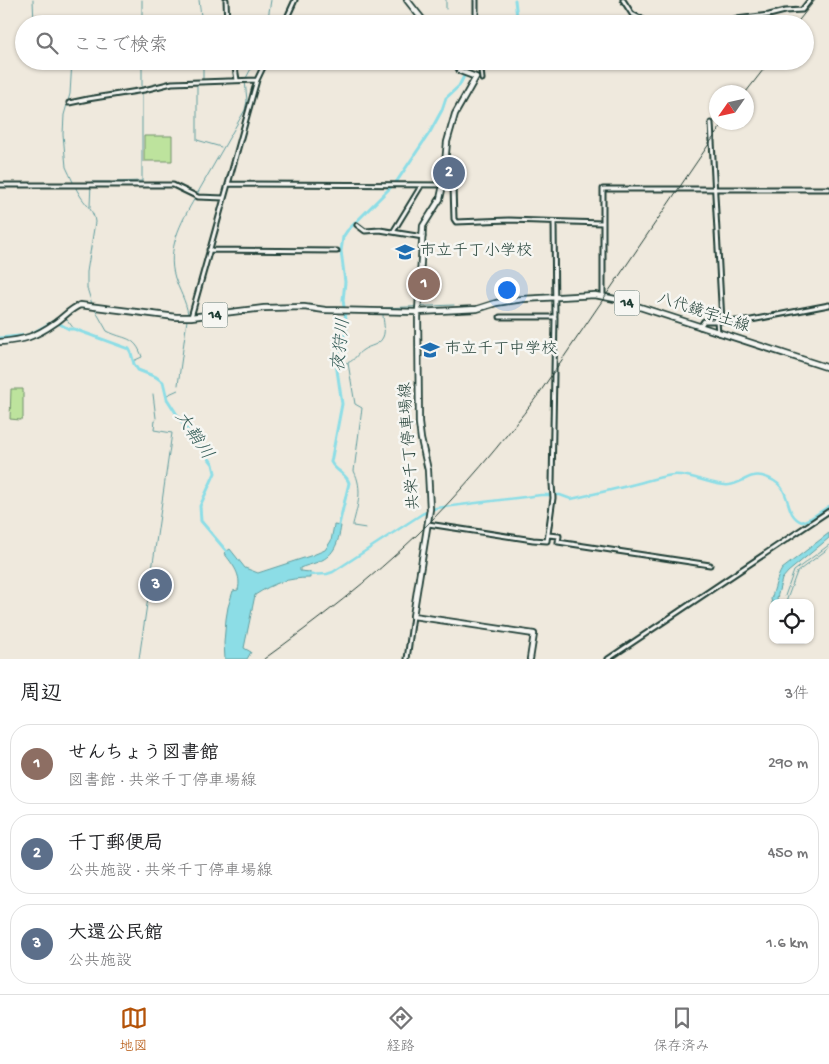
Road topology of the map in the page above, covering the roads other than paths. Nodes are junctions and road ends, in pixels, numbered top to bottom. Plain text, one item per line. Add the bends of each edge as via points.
1 (226, 0) edge
2 (295, 0) edge
3 (407, 0) edge
4 (476, 0) edge
5 (623, 0) edge
6 (810, 0) edge
7 (227, 15) edge
8 (288, 15) edge
9 (419, 15) edge
10 (476, 15) edge
11 (634, 15) edge
12 (769, 15) edge
13 (235, 70) edge
14 (262, 70) edge
15 (460, 70) edge
16 (481, 70) edge
17 (482, 79) dead end
18 (237, 80) junction
19 (257, 80) junction
20 (69, 104) dead end
21 (711, 130) edge
22 (229, 184) junction
23 (0, 185) edge
24 (443, 185) junction
25 (421, 186) junction
26 (714, 189) junction
27 (829, 189) edge
28 (224, 198) junction
29 (554, 222) junction
30 (602, 223) junction
31 (357, 225) dead end
32 (393, 232) junction
33 (423, 237) junction
34 (209, 250) junction
35 (337, 251) dead end
36 (603, 296) junction
37 (555, 297) junction
38 (829, 305) edge
39 (418, 310) junction
40 (555, 316) dead end
41 (191, 317) junction
42 (500, 317) dead end
43 (720, 321) junction
44 (700, 327) junction
45 (718, 333) junction
46 (0, 342) edge
47 (829, 368) edge
48 (829, 511) edge
49 (428, 524) junction
50 (548, 535) junction
51 (710, 565) dead end
52 (413, 616) junction
53 (407, 659) edge
54 (530, 659) edge
55 (608, 659) edge

1 - 7 street
2 - 8 street
3 - 9 main road
4 - 10 street
5 - 11 street
6 - 12 street via 802,10
13 - 18 street
14 - 19 street
15 - 24 main road, 共栄千丁停車場線 via 476,77 455,114 446,151
16 - 17 street
18 - 19 street
18 - 20 street via 172,83
19 - 22 street
21 - 26 street
22 - 25 street
22 - 28 street
23 - 28 street via 173,184 196,196
24 - 25 street
24 - 29 street via 453,186 456,222
24 - 33 main road, 共栄千丁停車場線 via 438,203 424,222
25 - 32 street
26 - 27 street
26 - 30 street via 603,189
26 - 43 street
28 - 34 street
29 - 30 street
29 - 37 street
30 - 36 street
31 - 32 street via 365,231
32 - 33 street
33 - 39 main road, 共栄千丁停車場線
34 - 35 street
34 - 41 street
36 - 37 main road, 八代鏡宇土線 / 14
36 - 44 main road, 八代鏡宇土線 / 14
37 - 39 main road, 八代鏡宇土線 / 14 via 506,301 477,309
37 - 40 street
38 - 43 street via 746,321
39 - 41 main road, 14 via 361,312 304,307
39 - 49 main road, 共栄千丁停車場線 via 419,422 428,470
41 - 46 main road, 14 via 77,306 30,338
42 - 50 street via 555,317 553,498
43 - 44 street via 704,321
43 - 45 street
44 - 45 main road, 八代鏡宇土線 / 14
45 - 47 main road, 八代鏡宇土線 / 14
48 - 55 street
49 - 50 street via 533,540 547,541
49 - 52 main road, 共栄千丁停車場線
50 - 51 street via 559,536 558,542
52 - 53 street
52 - 54 main road via 534,634

